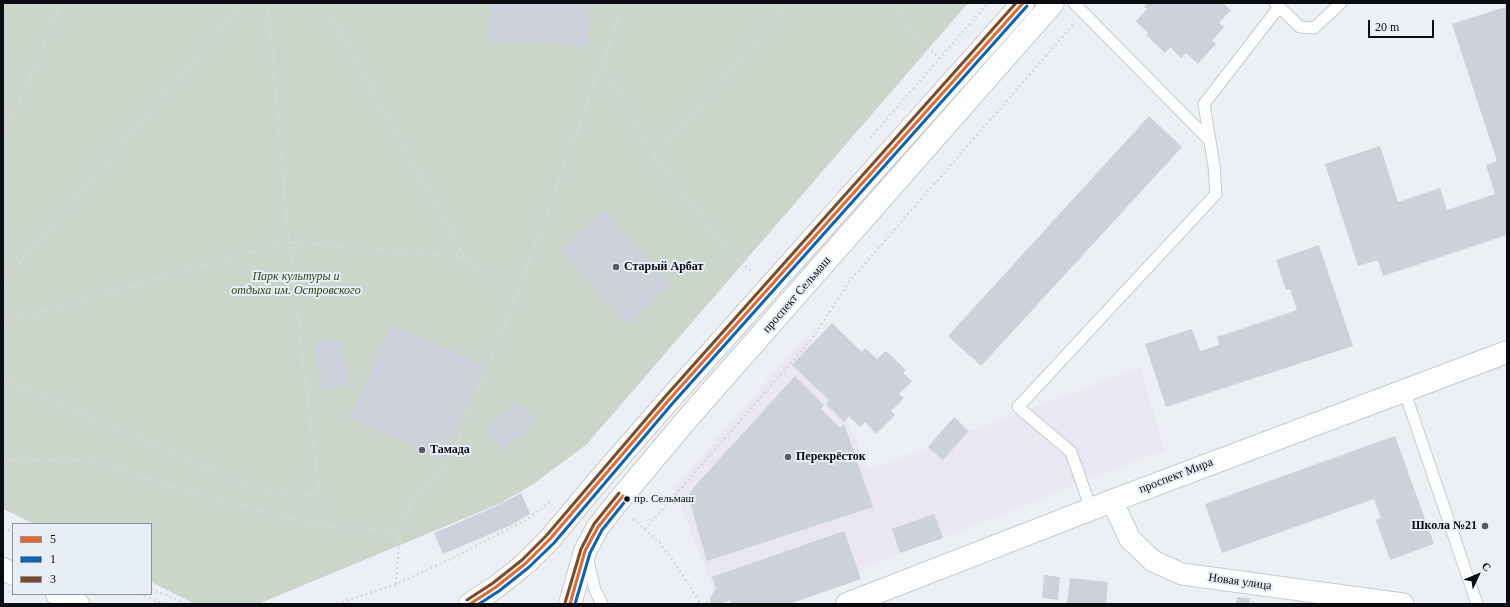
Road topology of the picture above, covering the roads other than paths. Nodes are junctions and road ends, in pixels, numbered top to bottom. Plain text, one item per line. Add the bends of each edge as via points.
1 (1023, 3) edge
2 (1053, 3) edge
3 (1074, 3) edge
4 (1341, 3) edge
5 (1277, 5) edge
6 (1209, 140) junction
7 (1507, 352) edge
8 (1404, 390) junction
9 (1112, 500) junction
10 (1091, 509) junction
11 (585, 551) junction
12 (3, 569) edge
13 (12, 574) edge
14 (58, 595) edge
15 (1392, 603) edge
16 (78, 604) edge
17 (470, 604) edge
18 (570, 604) edge
19 (602, 604) edge
20 (847, 604) edge
21 (1477, 604) edge

1 - 17 main road, проспект Сельмаш via 658,412 550,539 525,564
2 - 11 main road, проспект Сельмаш via 688,418 598,527
3 - 6 lane
4 - 5 lane via 1314,28 1300,27
5 - 6 lane via 1204,104
6 - 10 lane via 1216,194 1018,407 1071,452
7 - 8 main road, проспект Мира
8 - 9 main road, проспект Мира
8 - 21 lane
9 - 10 main road, проспект Мира
9 - 15 street, Новая улица via 1130,539 1153,561 1182,574
10 - 20 main road, проспект Мира
11 - 18 main road, проспект Сельмаш
11 - 19 lane via 595,590
12 - 13 main road
14 - 16 main road

